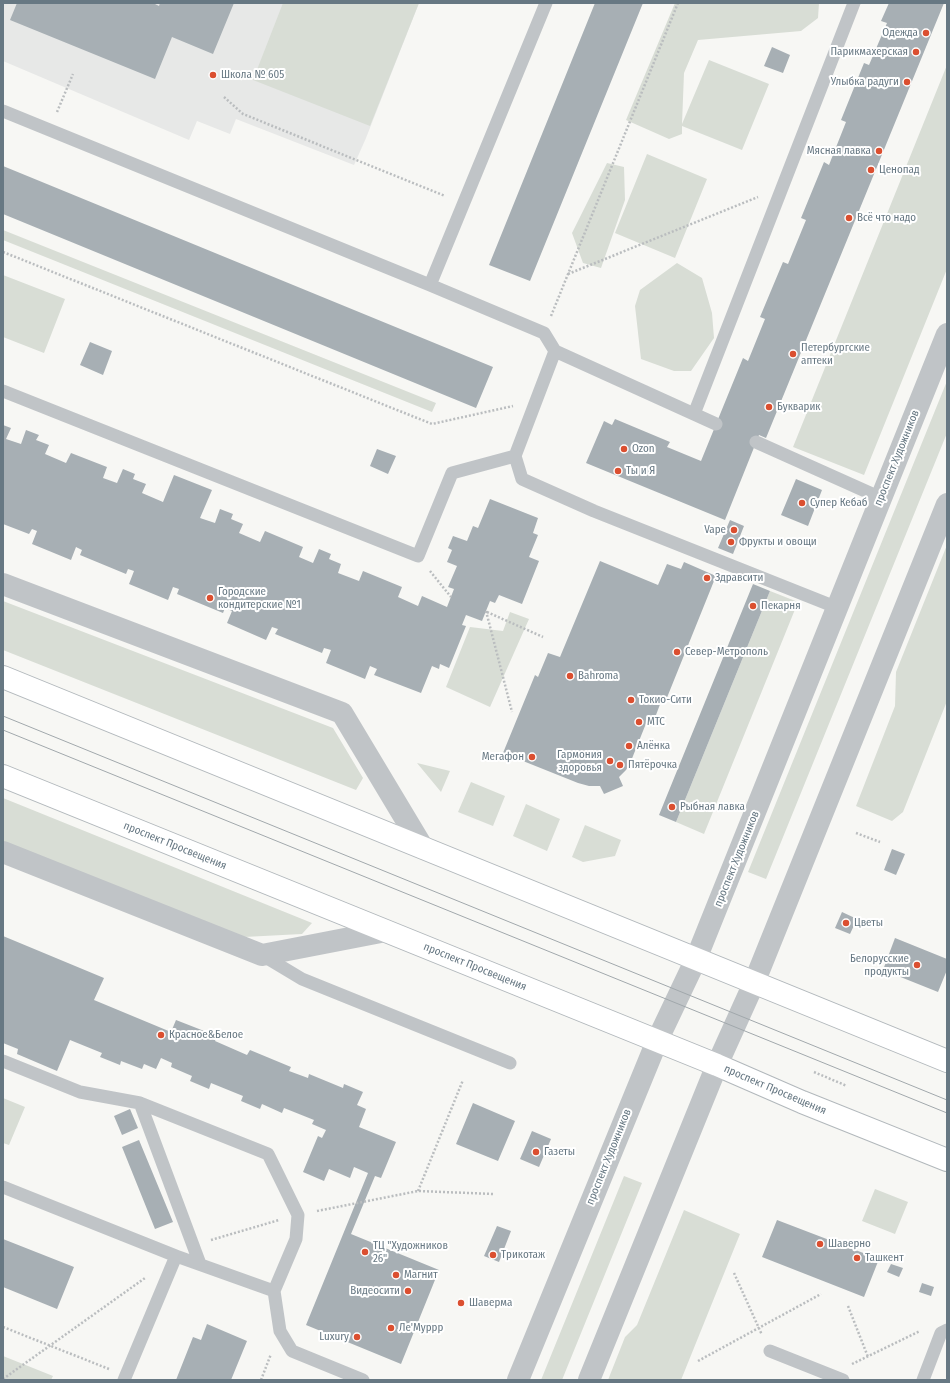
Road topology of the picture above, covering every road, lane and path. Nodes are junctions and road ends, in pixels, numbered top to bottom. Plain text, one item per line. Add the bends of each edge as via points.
1 (546, 3) edge
2 (678, 3) edge
3 (854, 3) edge
4 (73, 74) dead end
5 (224, 97) dead end
6 (3, 111) edge
7 (50, 130) junction
8 (783, 187) junction
9 (445, 196) dead end
10 (3, 252) edge
11 (568, 275) junction
12 (430, 285) junction
13 (544, 333) junction
14 (947, 334) edge
15 (555, 351) junction
16 (3, 390) edge
17 (537, 400) junction
18 (694, 414) junction
19 (716, 424) dead end
20 (756, 442) dead end
21 (514, 456) junction
22 (881, 498) junction
23 (947, 504) edge
24 (418, 556) junction
25 (3, 584) edge
26 (451, 597) dead end
27 (838, 608) junction
28 (543, 637) dead end
29 (3, 677) edge
30 (512, 712) dead end
31 (3, 776) edge
32 (856, 833) dead end
33 (880, 842) dead end
34 (422, 848) junction
35 (3, 852) edge
36 (386, 931) junction
37 (262, 955) junction
38 (696, 959) junction
39 (754, 983) junction
40 (657, 1041) junction
41 (947, 1060) edge
42 (3, 1061) edge
43 (510, 1063) dead end
44 (717, 1065) junction
45 (814, 1072) dead end
46 (463, 1080) dead end
47 (847, 1086) dead end
48 (140, 1103) junction
49 (947, 1160) edge
50 (3, 1187) edge
51 (418, 1191) junction
52 (494, 1194) dead end
53 (298, 1215) junction
54 (193, 1245) junction
55 (176, 1256) junction
56 (200, 1264) junction
57 (734, 1273) dead end
58 (274, 1291) junction
59 (821, 1294) dead end
60 (848, 1306) dead end
61 (3, 1327) edge
62 (758, 1328) junction
63 (947, 1330) edge
64 (921, 1331) dead end
65 (50, 1346) junction
66 (770, 1351) joint
67 (868, 1357) junction
68 (698, 1361) dead end
69 (830, 1375) junction
70 (3, 1378) edge
71 (125, 1378) edge
72 (363, 1380) edge
73 (518, 1380) edge
74 (589, 1380) edge
75 (843, 1380) edge
76 (923, 1380) edge

1 - 12 lane
2 - 11 path
3 - 8 lane
4 - 7 path
5 - 9 path via 243,114
6 - 7 lane
7 - 12 lane
8 - 11 path
8 - 18 lane
10 - 17 path via 432,424
11 - 13 path
12 - 13 lane
13 - 15 lane
14 - 22 street, проспект Художников
15 - 17 lane
15 - 18 lane
16 - 24 lane
17 - 21 lane
18 - 19 lane
20 - 22 lane
21 - 24 lane via 452,473
21 - 27 lane via 522,479 594,511
22 - 27 street, проспект Художников
23 - 39 street
24 - 26 path
25 - 34 street via 342,713
27 - 38 street, проспект Художников
28 - 30 path via 486,611
29 - 34 main road
31 - 36 main road, проспект Просвещения
32 - 33 path
34 - 38 main road
35 - 37 street
36 - 37 street
36 - 40 main road, проспект Просвещения
37 - 43 lane via 302,979
38 - 39 main road
38 - 40 street, проспект Художников
39 - 41 main road
39 - 44 street
40 - 44 main road, проспект Просвещения
40 - 73 street, проспект Художников
42 - 48 lane via 80,1092
44 - 49 main road, проспект Просвещения
44 - 74 street
45 - 47 path
46 - 51 path
48 - 53 lane via 268,1154
48 - 54 lane
50 - 55 lane
51 - 52 path
51 - 53 path
53 - 54 path
53 - 58 lane via 296,1239
54 - 56 lane
55 - 56 lane
55 - 65 path
55 - 71 lane
56 - 58 lane
57 - 62 path
58 - 72 lane via 280,1331 292,1350
59 - 62 path
60 - 67 path
61 - 65 path
62 - 66 path
62 - 68 path
63 - 76 lane via 942,1333
64 - 67 path
65 - 70 path
65 - 71 path
66 - 69 lane
67 - 69 path
69 - 75 lane

